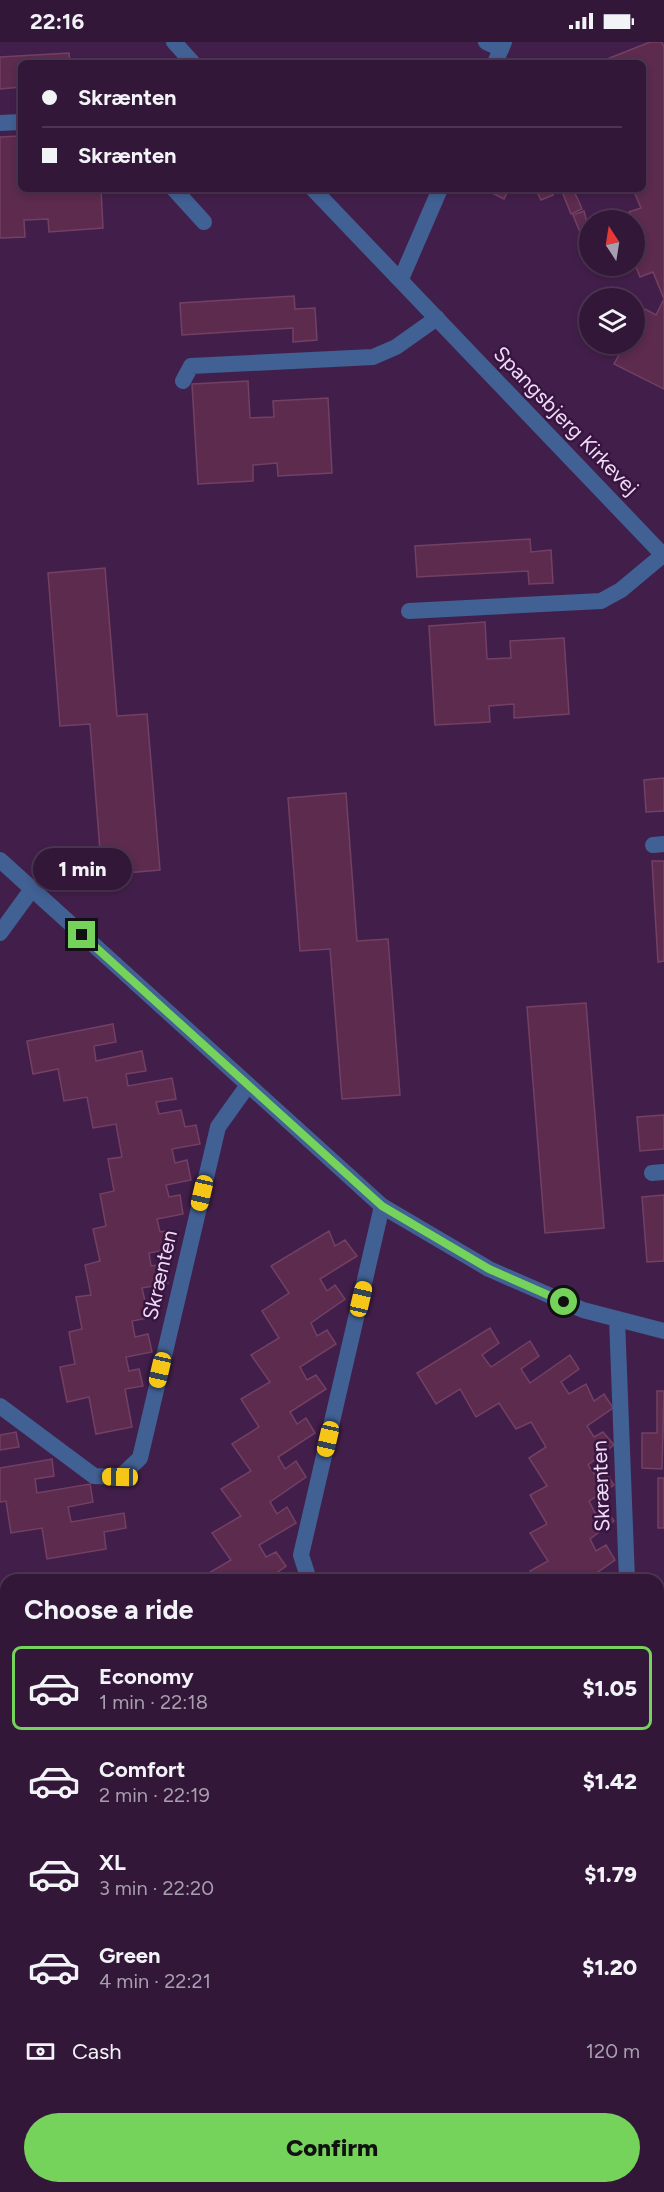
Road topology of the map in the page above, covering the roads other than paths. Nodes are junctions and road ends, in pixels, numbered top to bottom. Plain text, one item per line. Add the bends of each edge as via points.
1 (174, 42) edge
2 (190, 60) edge
3 (18, 122) edge
4 (0, 123) edge
5 (177, 192) edge
6 (316, 192) edge
7 (439, 192) edge
8 (204, 222) dead end
9 (401, 279) junction
10 (437, 318) junction
11 (183, 381) dead end
12 (664, 556) edge
13 (409, 611) dead end
14 (0, 860) edge
15 (32, 889) junction
16 (0, 933) edge
17 (248, 1084) junction
18 (382, 1206) junction
19 (617, 1319) junction
20 (664, 1331) edge
21 (0, 1406) edge
22 (307, 1574) edge
23 (627, 1574) edge

1 - 2 street
3 - 4 street
5 - 8 street
6 - 9 street, Spangsbjerg Kirkevej
7 - 9 street
9 - 10 street, Spangsbjerg Kirkevej
10 - 11 street via 396,347 374,357 191,366
10 - 12 street, Spangsbjerg Kirkevej
12 - 13 street, Spangsbjerg Kirkevej via 601,601
14 - 15 street
15 - 16 street
15 - 17 street
17 - 18 street
17 - 21 street, Skrænten via 218,1127 140,1458 120,1477 94,1476
18 - 19 street via 489,1269 584,1310
18 - 22 street via 301,1555
19 - 20 street
19 - 23 street, Skrænten

